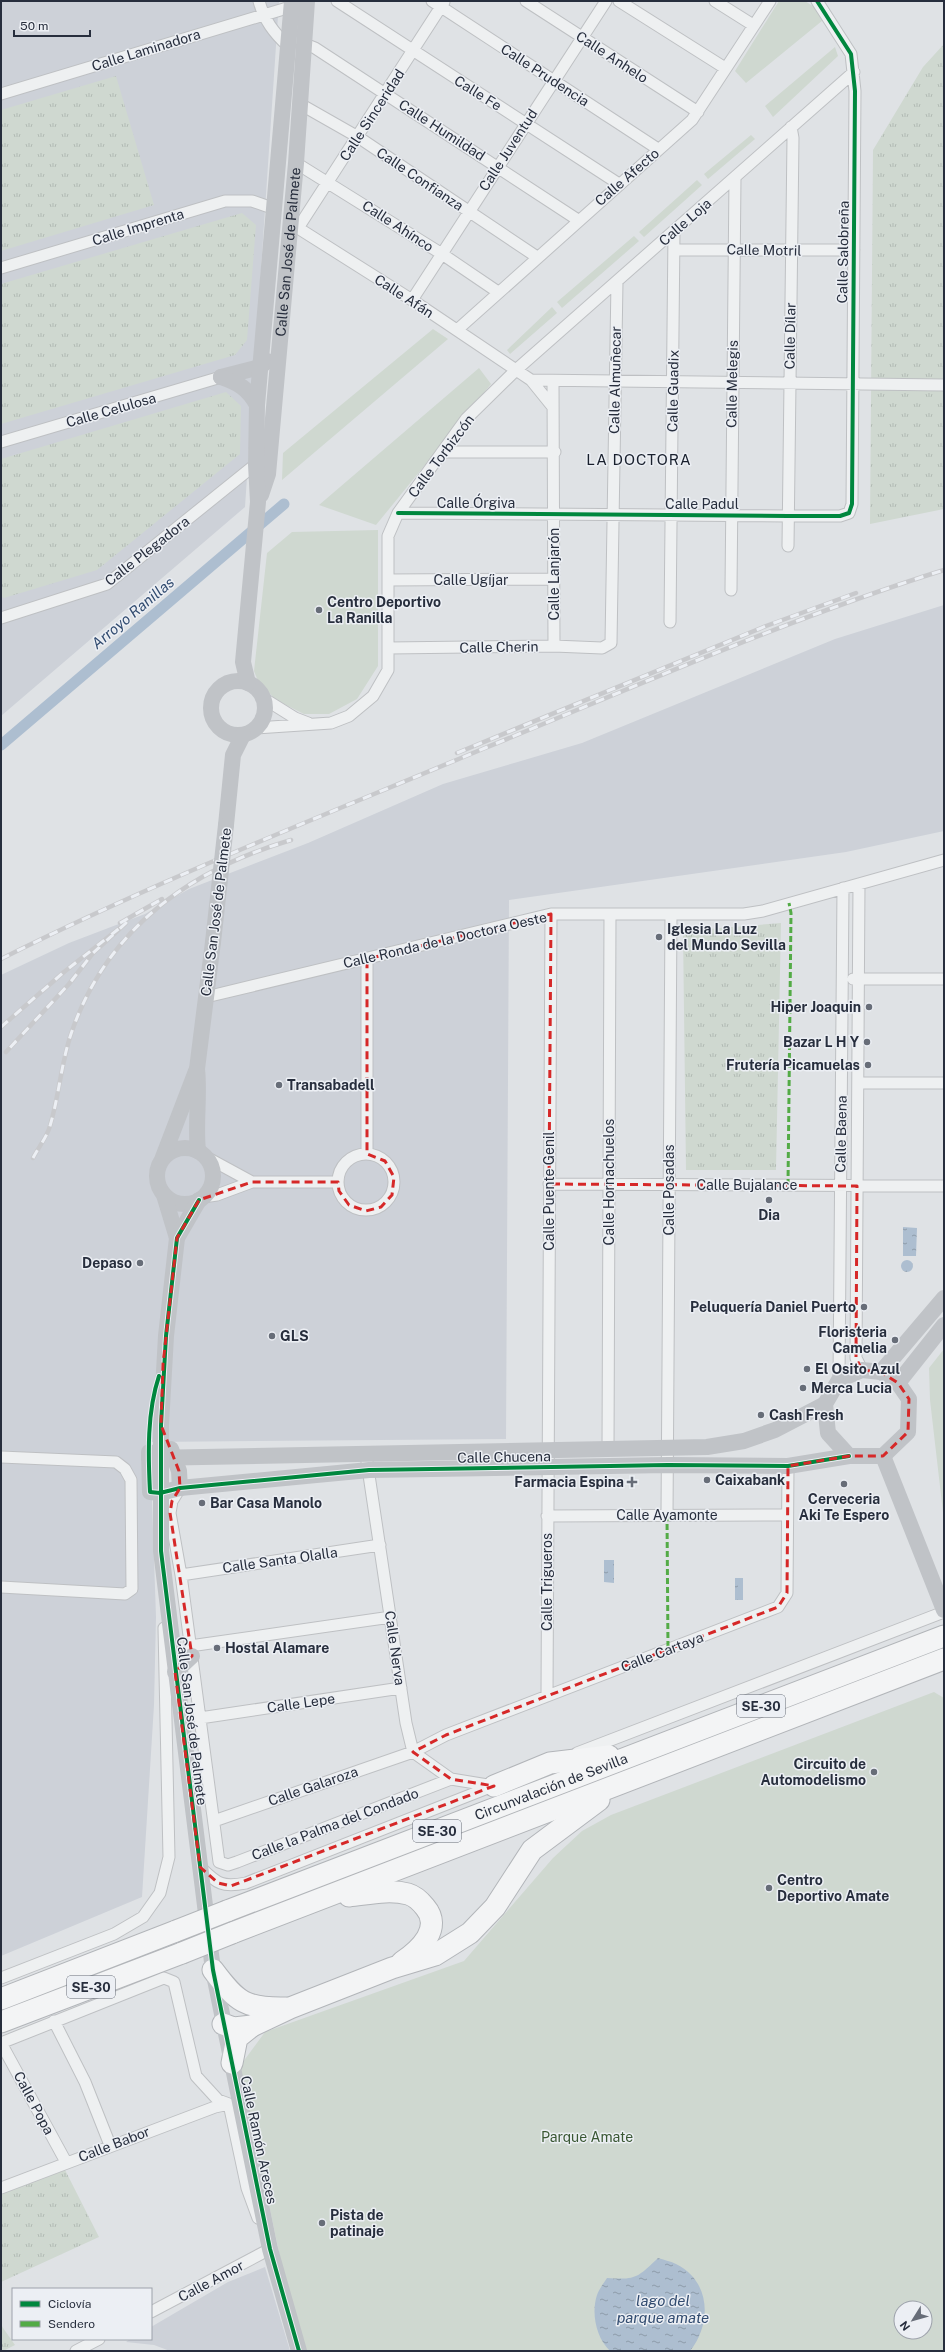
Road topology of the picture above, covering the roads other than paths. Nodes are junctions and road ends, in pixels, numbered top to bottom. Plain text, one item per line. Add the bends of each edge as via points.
1 (259, 1) edge
2 (306, 1) edge
3 (337, 1) edge
4 (526, 1) edge
5 (606, 1) edge
6 (619, 1) edge
7 (715, 1) edge
8 (770, 1) edge
9 (817, 1) edge
10 (439, 3) edge
11 (291, 5) edge
12 (263, 15) junction
13 (753, 25) junction
14 (582, 38) junction
15 (305, 44) junction
16 (288, 46) junction
17 (412, 51) junction
18 (725, 68) junction
19 (854, 72) junction
20 (554, 80) junction
21 (385, 93) junction
22 (1, 94) edge
23 (300, 104) junction
24 (698, 112) junction
25 (526, 123) junction
26 (791, 126) junction
27 (358, 137) junction
28 (658, 149) junction
29 (279, 162) junction
30 (296, 163) junction
31 (498, 167) junction
32 (735, 178) junction
33 (328, 182) junction
34 (619, 184) junction
35 (275, 209) junction
36 (469, 211) junction
37 (578, 220) junction
38 (294, 227) junction
39 (674, 232) junction
40 (674, 250) junction
41 (733, 250) junction
42 (854, 250) junction
43 (792, 251) junction
44 (442, 254) junction
45 (537, 257) junction
46 (1, 268) edge
47 (616, 282) junction
48 (498, 292) junction
49 (412, 300) junction
50 (457, 330) junction
51 (279, 354) junction
52 (260, 367) junction
53 (516, 370) junction
54 (221, 377) junction
55 (531, 380) junction
56 (553, 381) junction
57 (616, 381) junction
58 (674, 381) junction
59 (732, 382) junction
60 (790, 382) junction
61 (852, 384) junction
62 (944, 385) edge
63 (257, 405) junction
64 (552, 406) junction
65 (1, 442) edge
66 (442, 452) junction
67 (555, 452) junction
68 (256, 464) junction
69 (258, 502) junction
70 (398, 513) junction
71 (849, 513) joint
72 (554, 514) junction
73 (671, 515) junction
74 (730, 515) junction
75 (614, 516) junction
76 (788, 516) junction
77 (788, 546) dead end
78 (554, 579) junction
79 (388, 580) junction
80 (731, 590) dead end
81 (1, 618) edge
82 (670, 622) dead end
83 (554, 646) junction
84 (608, 646) joint
85 (389, 648) junction
86 (240, 682) junction
87 (263, 698) junction
88 (313, 725) junction
89 (250, 732) junction
90 (227, 733) junction
91 (233, 755) junction
92 (944, 860) edge
93 (859, 884) junction
94 (843, 888) junction
95 (551, 914) junction
96 (610, 914) junction
97 (671, 915) junction
98 (367, 959) junction
99 (843, 979) junction
100 (858, 979) junction
101 (944, 979) edge
102 (206, 997) junction
103 (197, 1068) junction
104 (858, 1082) junction
105 (944, 1083) edge
106 (202, 1154) junction
107 (367, 1154) junction
108 (163, 1157) junction
109 (252, 1182) junction
110 (338, 1182) junction
111 (549, 1184) junction
112 (609, 1184) junction
113 (670, 1184) junction
114 (841, 1185) junction
115 (857, 1186) junction
116 (944, 1186) edge
117 (164, 1195) junction
118 (201, 1198) junction
119 (177, 1238) junction
120 (944, 1298) edge
121 (944, 1325) edge
122 (163, 1364) junction
123 (862, 1370) junction
124 (881, 1372) junction
125 (839, 1380) junction
126 (898, 1383) junction
127 (825, 1404) junction
128 (668, 1449) junction
129 (547, 1450) junction
130 (608, 1450) junction
131 (849, 1456) junction
132 (883, 1456) junction
133 (1, 1457) edge
134 (161, 1458) junction
135 (368, 1462) junction
136 (668, 1465) junction
137 (788, 1466) junction
138 (547, 1467) junction
139 (180, 1488) junction
140 (160, 1493) junction
141 (666, 1515) junction
142 (787, 1515) junction
143 (547, 1516) junction
144 (380, 1545) junction
145 (181, 1575) junction
146 (1, 1587) edge
147 (165, 1592) junction
148 (944, 1611) edge
149 (391, 1617) junction
150 (944, 1627) edge
151 (944, 1636) edge
152 (191, 1651) junction
153 (944, 1659) edge
154 (876, 1662) junction
155 (944, 1671) edge
156 (175, 1672) junction
157 (401, 1688) junction
158 (547, 1696) junction
159 (829, 1703) junction
160 (200, 1718) junction
161 (646, 1750) junction
162 (413, 1752) junction
163 (550, 1763) junction
164 (450, 1779) junction
165 (626, 1782) junction
166 (494, 1786) junction
167 (214, 1821) junction
168 (219, 1862) joint
169 (200, 1867) junction
170 (315, 1901) junction
171 (208, 1931) joint
172 (392, 1968) junction
173 (213, 1970) junction
174 (1, 1978) edge
175 (6, 1996) edge
176 (244, 2003) junction
177 (290, 2008) junction
178 (222, 2019) junction
179 (54, 2021) junction
180 (1, 2022) edge
181 (252, 2026) junction
182 (1, 2043) edge
183 (232, 2063) junction
184 (229, 2104) junction
185 (110, 2145) junction
186 (66, 2162) junction
187 (3, 2183) edge
188 (270, 2249) junction
189 (152, 2311) edge
190 (96, 2341) edge
191 (76, 2351) edge
192 (85, 2351) edge
193 (299, 2351) edge

1 - 12 street
2 - 11 street, Calle Laminadora
2 - 15 street, Calle San José de Palmete
3 - 17 street, Calle Fe
4 - 14 street, Calle Anhelo
5 - 14 street, Calle Juventud
6 - 18 street
7 - 13 street
8 - 13 street, Calle Afecto
9 - 19 street, Calle Salobreña via 851,54
10 - 17 street, Calle Sinceridad
10 - 20 street, Calle Prudencia
11 - 12 street, Calle Laminadora
11 - 16 street, Calle San José de Palmete
12 - 16 street
12 - 22 street, Calle Laminadora
13 - 18 street, Calle Afecto
14 - 20 street, Calle Juventud
14 - 24 street, Calle Anhelo
15 - 21 street, Calle Humildad
15 - 23 street, Calle San José de Palmete
16 - 29 street, Calle San José de Palmete
17 - 21 street, Calle Sinceridad
17 - 25 street, Calle Fe
18 - 24 street, Calle Afecto
19 - 26 street, Calle Loja
19 - 42 street, Calle Salobreña
20 - 25 street, Calle Juventud
20 - 28 street, Calle Prudencia
21 - 27 street, Calle Sinceridad
21 - 31 street, Calle Humildad
23 - 27 street, Calle Confianza
23 - 30 street, Calle San José de Palmete
24 - 28 street, Calle Afecto
25 - 31 street, Calle Juventud
25 - 34 street, Calle Fe
26 - 32 street, Calle Loja
26 - 43 street, Calle Dílar
27 - 33 street, Calle Sinceridad
27 - 36 street, Calle Confianza
28 - 34 street, Calle Afecto
29 - 35 street, Calle San José de Palmete
29 - 38 street
30 - 33 street, Calle Ahínco
30 - 38 street, Calle San José de Palmete
31 - 36 street, Calle Juventud
31 - 37 street, Calle Humildad
32 - 39 street, Calle Loja
32 - 41 street, Calle Melegis
33 - 38 street, Calle Sinceridad
33 - 44 street, Calle Ahínco
34 - 37 street, Calle Afecto
35 - 38 street
35 - 46 street, Calle Imprenta via 252,201 226,201
35 - 52 street, Calle San José de Palmete
36 - 44 street, Calle Juventud
36 - 45 street, Calle Confianza
37 - 45 street, Calle Afecto
38 - 49 street, Calle Afán
38 - 51 street, Calle San José de Palmete
39 - 40 street, Calle Guadix
39 - 47 street, Calle Loja
40 - 41 street, Calle Motril
40 - 58 street, Calle Guadix
41 - 43 street, Calle Motril
41 - 59 street, Calle Melegis
42 - 43 street, Calle Motril
42 - 61 street, Calle Salobreña
43 - 60 street, Calle Dílar
44 - 48 street, Calle Ahínco
44 - 49 street, Calle Juventud
45 - 48 street, Calle Afecto
47 - 53 street, Calle Loja
47 - 57 street, Calle Almuñecar
48 - 50 street, Calle Afecto
49 - 50 street, Calle Afán
50 - 53 street, Calle Afán
51 - 52 street
51 - 69 street, Calle San José de Palmete via 268,474
52 - 54 street
52 - 63 street, Calle San José de Palmete
53 - 55 street
53 - 66 street, Calle Torbizcón via 466,419
54 - 63 street via 239,384 250,392
54 - 65 street, Calle Celulosa
55 - 56 street
55 - 64 street
56 - 57 street
56 - 64 street, Calle Lanjarón
57 - 58 street
57 - 75 street, Calle Almuñecar
58 - 59 street
58 - 73 street, Calle Guadix
59 - 60 street
59 - 74 street, Calle Melegis
60 - 61 street
60 - 76 street, Calle Dílar
61 - 62 street
61 - 71 street, Calle Salobreña via 852,504
63 - 68 street, Calle San José de Palmete
64 - 67 street, Calle Lanjarón
66 - 67 street
66 - 70 street, Calle Torbizcón
67 - 72 street, Calle Lanjarón
68 - 69 street, Calle San José de Palmete
68 - 81 street, Calle Plegadora via 107,584
69 - 86 street, Calle San José de Palmete
70 - 72 street, Calle Órgiva
70 - 79 street, Calle Torbizcón via 388,536
71 - 76 street, Calle Padul via 840,516
72 - 75 street, Calle Padul
72 - 78 street, Calle Lanjarón
73 - 74 street, Calle Padul
73 - 75 street, Calle Padul
73 - 82 street, Calle Guadix
74 - 76 street, Calle Padul
74 - 80 street, Calle Melegis
75 - 84 street, Calle Almuñecar via 612,641
76 - 77 street, Calle Dílar
78 - 79 street, Calle Ugíjar
78 - 83 street, Calle Lanjarón
79 - 85 street, Calle Torbizcón
83 - 84 street, Calle Cherin
83 - 85 street, Calle Cherin
85 - 88 street, Calle Torbizcón via 388,670 373,696 358,711 341,720
86 - 87 street via 254,686
86 - 90 street via 217,690 210,706 214,722
87 - 88 street via 295,718
87 - 89 street via 264,714
88 - 89 street, Calle Torbizcón
89 - 90 street
89 - 91 street, Calle San José de Palmete
90 - 91 street, Calle San José de Palmete
91 - 102 street, Calle San José de Palmete, bridge
92 - 93 street, Calle Ronda de la Doctora Oeste
93 - 94 street, Calle Ronda de la Doctora Oeste
93 - 100 street, Calle Baena
94 - 97 street, Calle Ronda de la Doctora Oeste via 744,914
94 - 99 street, Calle Baena
95 - 96 street, Calle Ronda de la Doctora Oeste
95 - 98 street, Calle Ronda de la Doctora Oeste
95 - 111 street, Calle Puente Genil
96 - 97 street, Calle Ronda de la Doctora Oeste
96 - 112 street, Calle Hornachuelos
97 - 113 street, Calle Posadas
98 - 102 street, Calle Ronda de la Doctora Oeste
98 - 107 street
99 - 100 street
99 - 114 street, Calle Baena
100 - 101 street
100 - 104 street, Calle Baena
102 - 103 street, Calle San José de Palmete
103 - 106 street, Calle San José de Palmete via 199,1087 196,1129
103 - 108 street, Calle San José de Palmete
104 - 105 street
104 - 115 street, Calle Baena
106 - 108 street via 188,1148 178,1148
106 - 109 street
106 - 118 street via 212,1167 213,1178 210,1188
107 - 110 street via 350,1158 343,1165
107 - 110 street via 385,1161 391,1168 394,1187 387,1202 374,1210 357,1209 343,1199
108 - 117 street via 156,1174
109 - 110 street
109 - 118 street via 217,1196
111 - 112 street, Calle Bujalance
111 - 129 street, Calle Puente Genil
112 - 113 street, Calle Bujalance
112 - 130 street, Calle Hornachuelos
113 - 114 street, Calle Bujalance
113 - 128 street, Calle Posadas
114 - 115 street, Calle Bujalance
114 - 125 street, Calle Baena
115 - 116 street, Calle Bujalance
115 - 123 street, Calle Baena via 856,1358
117 - 118 street via 179,1204 189,1204
117 - 119 street
118 - 119 street
119 - 122 street
120 - 124 street
121 - 126 street
122 - 134 street
122 - 134 street via 152,1397
123 - 124 street
123 - 125 street
124 - 126 street
125 - 127 street
126 - 132 street via 909,1399 908,1432
127 - 128 street, Calle Chucena via 775,1430 744,1441 707,1447
127 - 131 street via 828,1433
128 - 130 street, Calle Chucena
128 - 136 street, Calle Posadas
129 - 130 street, Calle Chucena
129 - 135 street, Calle Chucena
129 - 138 street, Calle Puente Genil
131 - 132 street
131 - 137 street, Calle Chucena
132 - 148 street
133 - 146 street via 116,1462 125,1469 131,1480 132,1589 125,1594
134 - 135 street, Calle Chucena
134 - 139 street via 179,1471
134 - 140 street, Calle San José de Palmete
135 - 138 street, Calle Chucena
135 - 139 street, Calle Chucena
135 - 144 street, Calle Nerva
136 - 137 street, Calle Chucena
136 - 138 street, Calle Chucena
136 - 141 street, Calle Posadas
137 - 142 street, Calle Cartaya
138 - 143 street, Calle Trigueros
139 - 140 street, Calle Chucena
139 - 145 street, Calle San José de Palmete via 172,1501 170,1514
140 - 147 street, Calle San José de Palmete
141 - 142 street, Calle Ayamonte
141 - 143 street, Calle Ayamonte
142 - 158 street, Calle Cartaya via 787,1593 778,1607
143 - 158 street, Calle Trigueros
144 - 145 street, Calle Santa Olalla
144 - 149 street, Calle Nerva
145 - 152 street, Calle San José de Palmete
147 - 156 street, Calle San José de Palmete
147 - 174 street via 164,1668 169,1857 160,1893 143,1917 114,1934
148 - 163 street
149 - 152 street
149 - 157 street, Calle Nerva
150 - 154 highway
151 - 154 highway, Circunvalación de Sevilla / SE-30
152 - 156 street
152 - 160 street, Calle San José de Palmete
153 - 159 highway, Circunvalación de Sevilla / SE-30
154 - 161 highway, Circunvalación de Sevilla / SE-30
155 - 159 highway
156 - 169 street, Calle San José de Palmete
157 - 160 street, Calle Lepe
157 - 162 street, Calle Nerva
158 - 162 street, Calle Cartaya via 446,1735
159 - 165 highway, Circunvalación de Sevilla / SE-30
160 - 167 street, Calle San José de Palmete
161 - 163 highway
161 - 175 highway, Circunvalación de Sevilla / SE-30, bridge
162 - 164 street
162 - 167 street, Calle Galaroza
163 - 166 highway
164 - 166 street
164 - 168 street, Calle la Palma del Condado via 238,1862 228,1865
165 - 170 highway, Circunvalación de Sevilla / SE-30
165 - 172 highway via 532,1850 495,1907 470,1933 435,1955
166 - 169 street via 246,1883 231,1886 218,1883
167 - 168 street, Calle San José de Palmete
169 - 171 street, Calle San José de Palmete
170 - 172 highway via 378,1892 409,1894 420,1901 432,1922 425,1943 413,1955
170 - 180 highway, Circunvalación de Sevilla / SE-30, bridge
171 - 173 street, Calle Ramón Areces
172 - 177 highway
173 - 176 highway via 230,1992
173 - 178 street, Calle Ramón Areces
176 - 177 highway via 264,2008
176 - 178 highway via 235,2003
177 - 181 highway
178 - 181 highway via 234,2028
178 - 183 street, Calle Ramón Areces
179 - 182 street
179 - 184 street via 164,1978 174,1982 196,2076 218,2100
179 - 185 street via 85,2082
181 - 183 highway via 237,2038
182 - 186 street, Calle Popa
183 - 188 street, Calle Ramón Areces
184 - 185 street, Calle Babor
184 - 188 street via 247,2188
185 - 186 street, Calle Babor
186 - 187 street, Calle Babor
188 - 189 street, Calle Amor
188 - 193 street, Calle Ramón Areces
190 - 191 street
190 - 192 street

